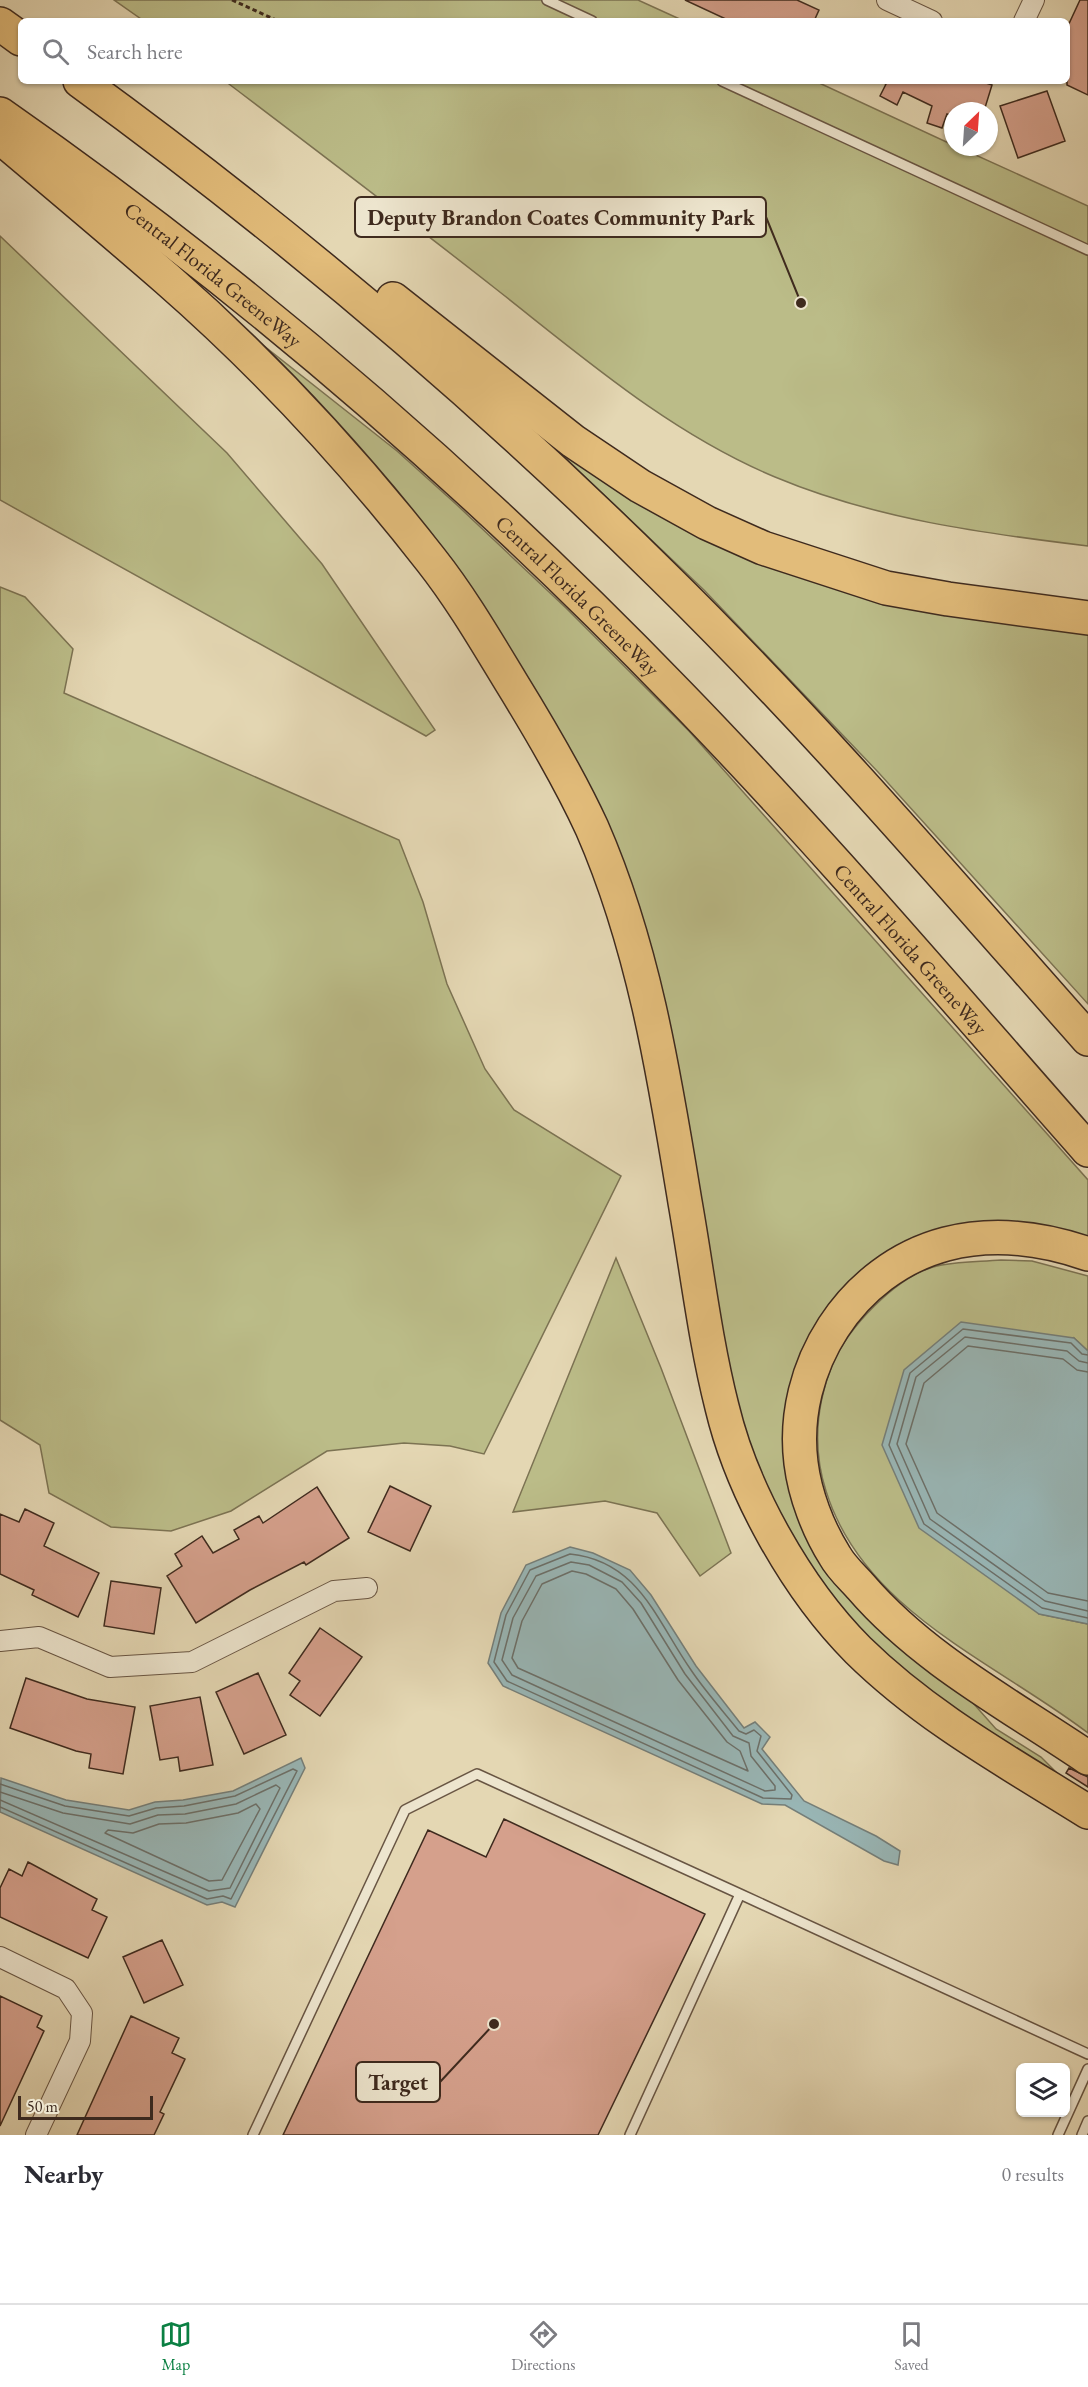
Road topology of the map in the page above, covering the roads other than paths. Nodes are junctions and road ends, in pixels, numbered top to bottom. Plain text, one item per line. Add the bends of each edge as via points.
1 (547, 0) edge
2 (887, 0) edge
3 (1034, 0) edge
4 (586, 18) edge
5 (926, 18) edge
6 (1025, 18) edge
7 (0, 24) edge
8 (18, 37) edge
9 (85, 84) edge
10 (86, 84) edge
11 (728, 84) edge
12 (0, 114) edge
13 (0, 137) edge
14 (1088, 250) edge
15 (1088, 618) edge
16 (1088, 1040) edge
17 (1088, 1150) edge
18 (1088, 1254) edge
19 (367, 1588) dead end
20 (0, 1641) edge
21 (1088, 1758) edge
22 (1088, 1812) edge
23 (740, 1894) junction
24 (0, 1957) edge
25 (1088, 2054) edge
26 (1088, 2069) edge
27 (1088, 2121) edge
28 (36, 2135) edge
29 (253, 2135) edge
30 (630, 2135) edge
31 (1058, 2135) edge
32 (1082, 2135) edge

1 - 4 lane
2 - 5 street
3 - 6 street
7 - 8 highway
9 - 16 highway via 222,186 374,309 593,507 802,720
10 - 15 highway via 257,195 506,385 573,441 640,486 707,523 763,548 886,588
11 - 14 lane
12 - 17 highway, Central Florida GreeneWay via 177,244 310,351 540,557 680,696 771,794
13 - 22 highway via 170,282 272,380 365,480 434,564 494,654 543,733 585,816 622,906 650,1000 722,1411 756,1500 808,1590 855,1647 910,1698 964,1737
18 - 21 highway via 1059,1244 983,1238 944,1245 886,1272 850,1302 827,1337 808,1382 801,1428 801,1463 812,1511 835,1558 894,1623 923,1648
19 - 20 street via 334,1591 192,1662 110,1667 39,1637
23 - 25 lane
23 - 29 lane via 477,1774 405,1810
23 - 30 lane
24 - 28 street via 66,1989 82,2013 80,2042
26 - 31 lane
27 - 32 lane

